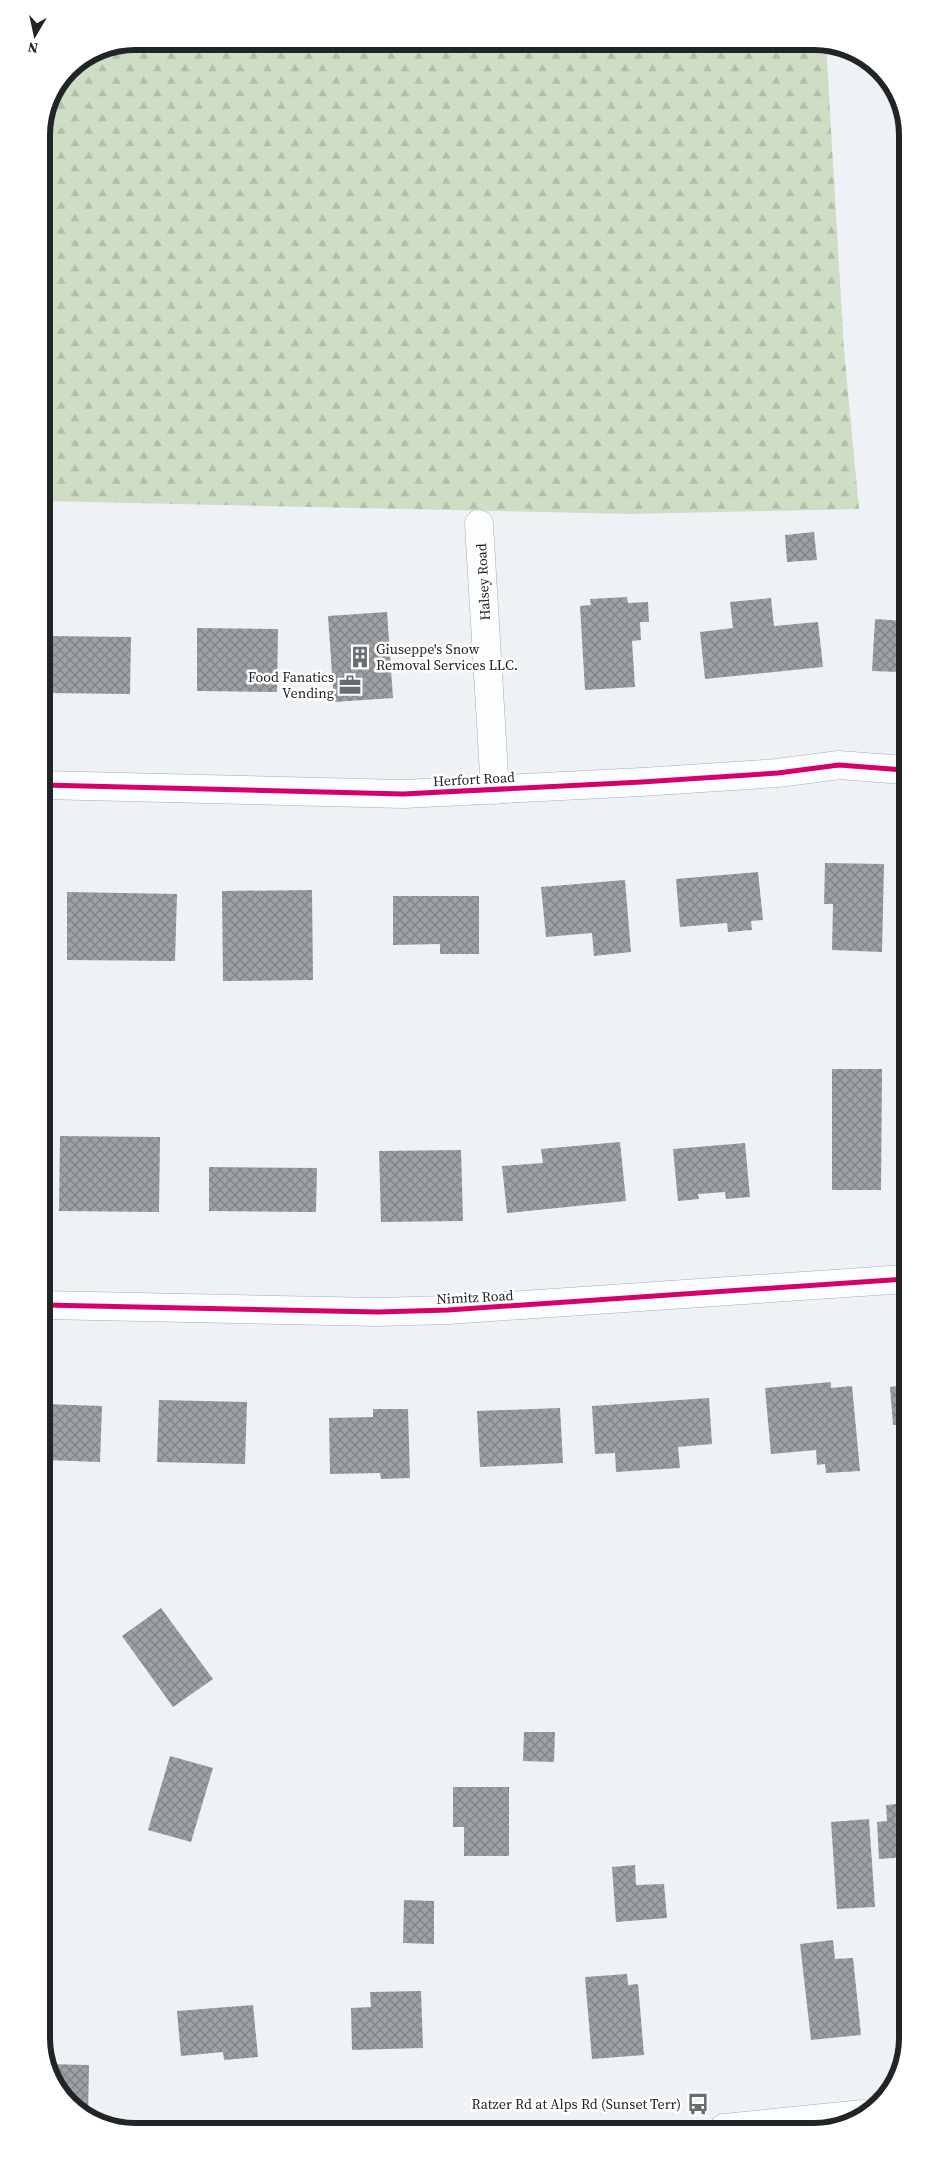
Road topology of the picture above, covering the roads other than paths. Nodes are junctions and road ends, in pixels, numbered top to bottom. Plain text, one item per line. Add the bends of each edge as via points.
1 (479, 524) dead end
2 (899, 770) edge
3 (50, 785) edge
4 (495, 790) junction
5 (899, 1279) edge
6 (50, 1305) edge
7 (848, 2116) edge
8 (774, 2123) edge

1 - 4 street, Halsey Road
2 - 4 street, Herfort Road via 839,766 749,775
3 - 4 street, Herfort Road via 403,794
5 - 6 street, Nimitz Road via 448,1310 378,1312
7 - 8 street

